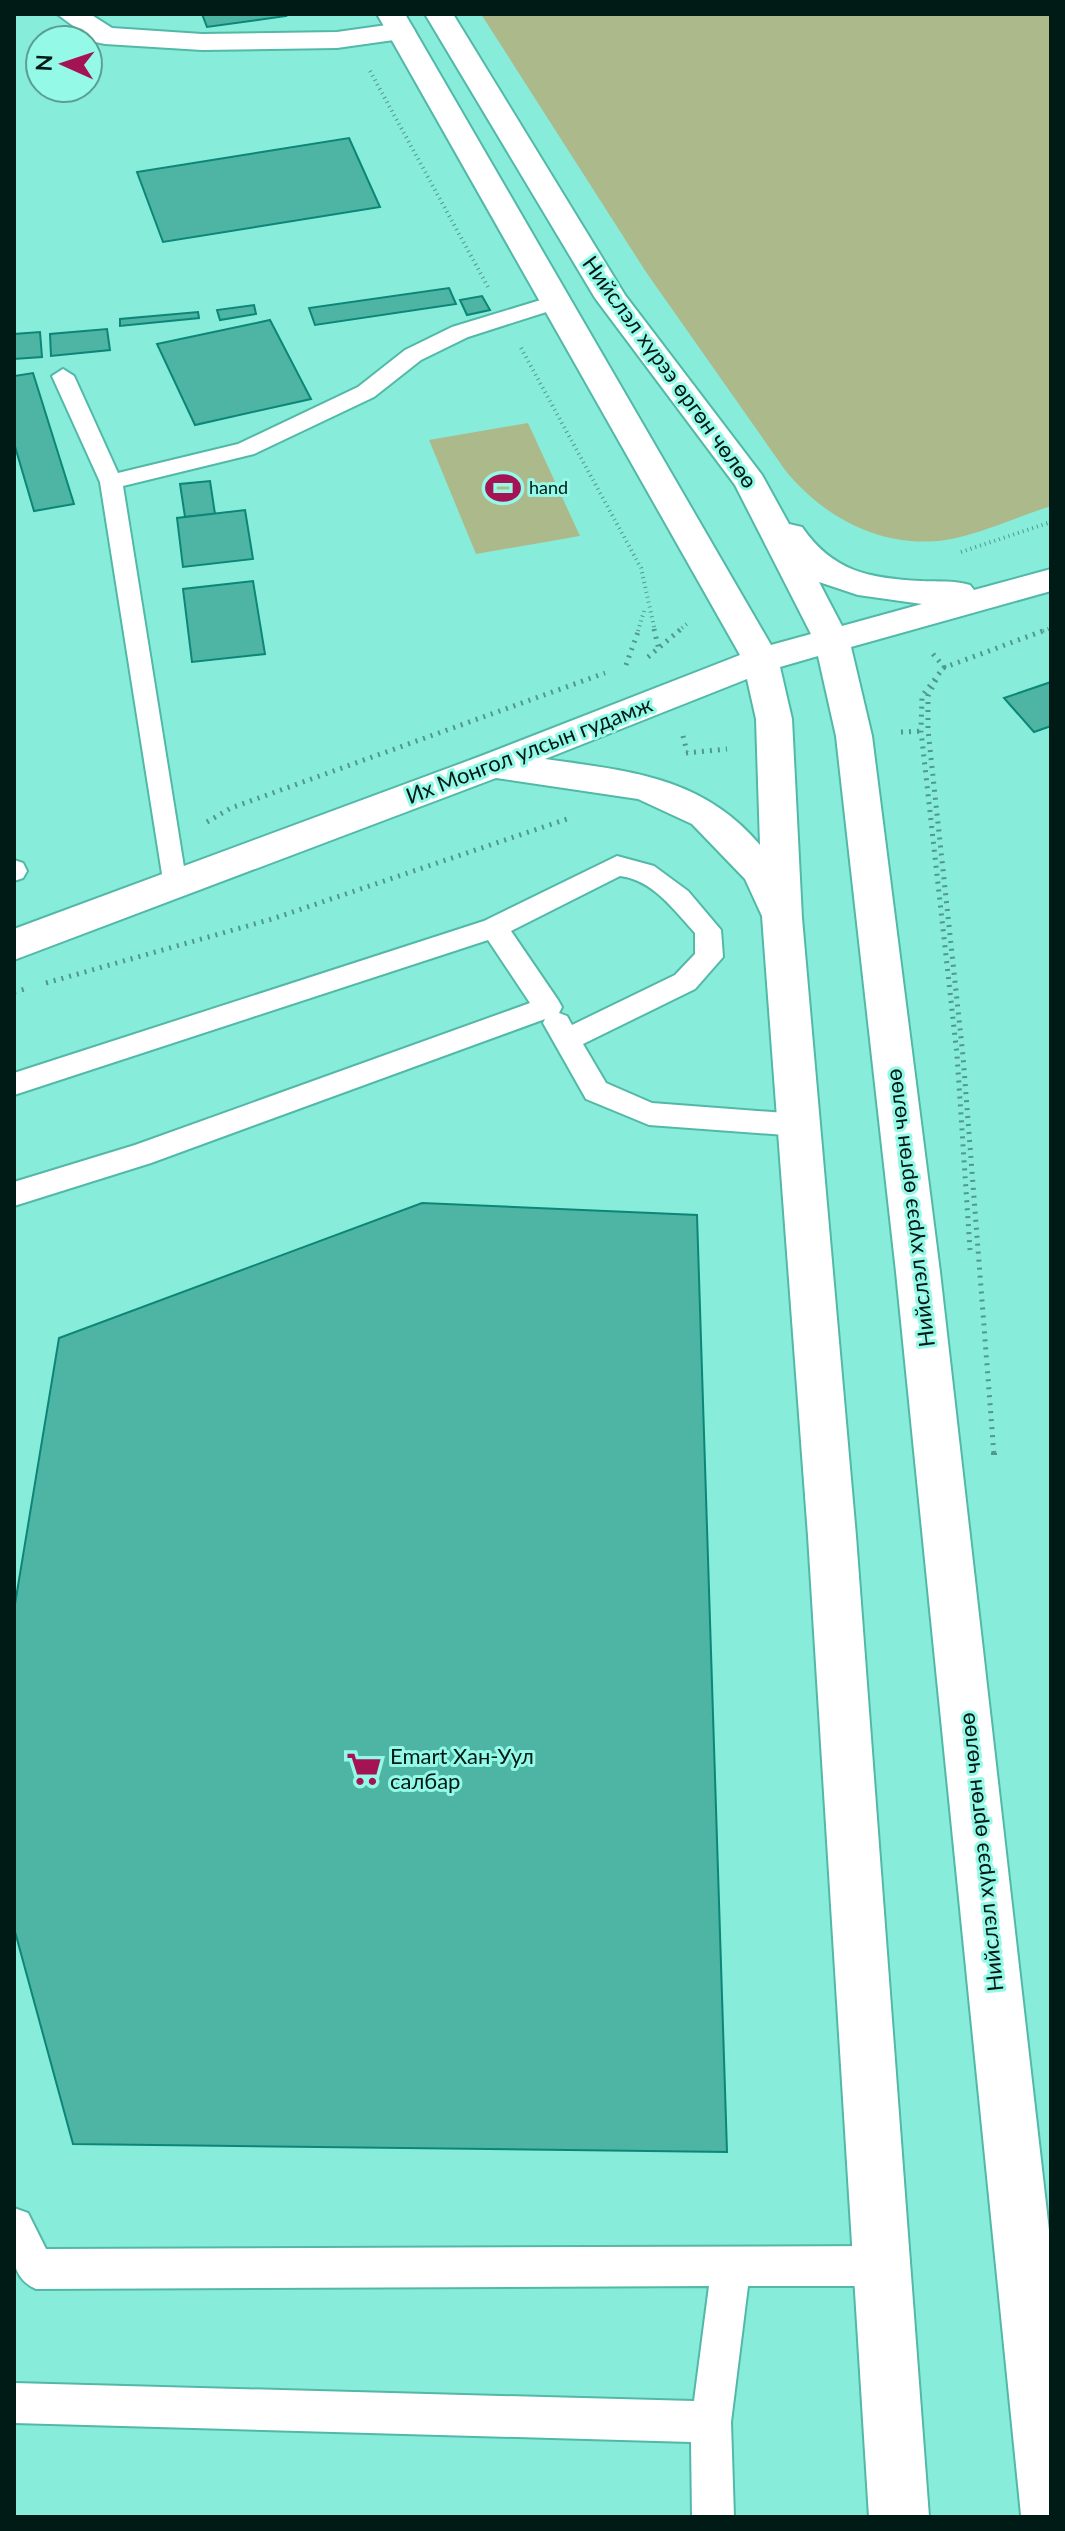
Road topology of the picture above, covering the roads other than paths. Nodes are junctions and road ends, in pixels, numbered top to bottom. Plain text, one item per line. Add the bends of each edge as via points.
1 (71, 14) edge
2 (439, 14) edge
3 (396, 22) edge
4 (557, 301) junction
5 (63, 376) dead end
6 (111, 482) junction
7 (750, 482) junction
8 (1041, 583) edge
9 (832, 640) junction
10 (761, 660) junction
11 (494, 765) junction
12 (174, 886) junction
13 (782, 918) junction
14 (494, 928) junction
15 (14, 945) edge
16 (548, 1007) junction
17 (567, 1040) junction
18 (14, 1084) edge
19 (799, 1125) junction
20 (14, 1194) edge
21 (14, 2227) edge
22 (1037, 2246) edge
23 (882, 2266) junction
24 (731, 2267) junction
25 (14, 2403) edge
26 (711, 2422) junction
27 (1051, 2515) edge
28 (713, 2517) edge
29 (899, 2517) edge

1 - 3 main road via 105,36 202,42 337,40
2 - 7 main road, Нийслэл хүрээ өргөн чөлөө via 611,298
3 - 4 main road
4 - 6 lane via 460,332 413,355 366,392 246,449
4 - 10 main road
5 - 6 lane
6 - 12 lane
7 - 8 main road via 810,561 856,583 930,595
7 - 9 main road, Нийслэл хүрээ өргөн чөлөө
8 - 9 main road, Их Монгол улсын гудамж
9 - 10 main road, Их Монгол улсын гудамж
9 - 22 main road, Нийслэл хүрээ өргөн чөлөө via 854,736
10 - 11 main road, Их Монгол улсын гудамж
10 - 13 main road via 774,719
11 - 12 main road, Их Монгол улсын гудамж
11 - 13 main road via 645,787 705,814 761,872
12 - 15 main road, Их Монгол улсын гудамж
13 - 19 main road
14 - 16 lane
14 - 17 lane via 625,866 663,882 708,930 709,957 685,982
14 - 18 lane
16 - 17 lane
16 - 20 lane via 141,1155
17 - 19 lane via 596,1091 649,1114
19 - 23 main road
21 - 24 lane via 36,2269
22 - 27 main road, Нийслэл хүрээ өргөн чөлөө
23 - 24 lane
23 - 29 main road
24 - 26 lane
25 - 26 lane
26 - 28 lane

